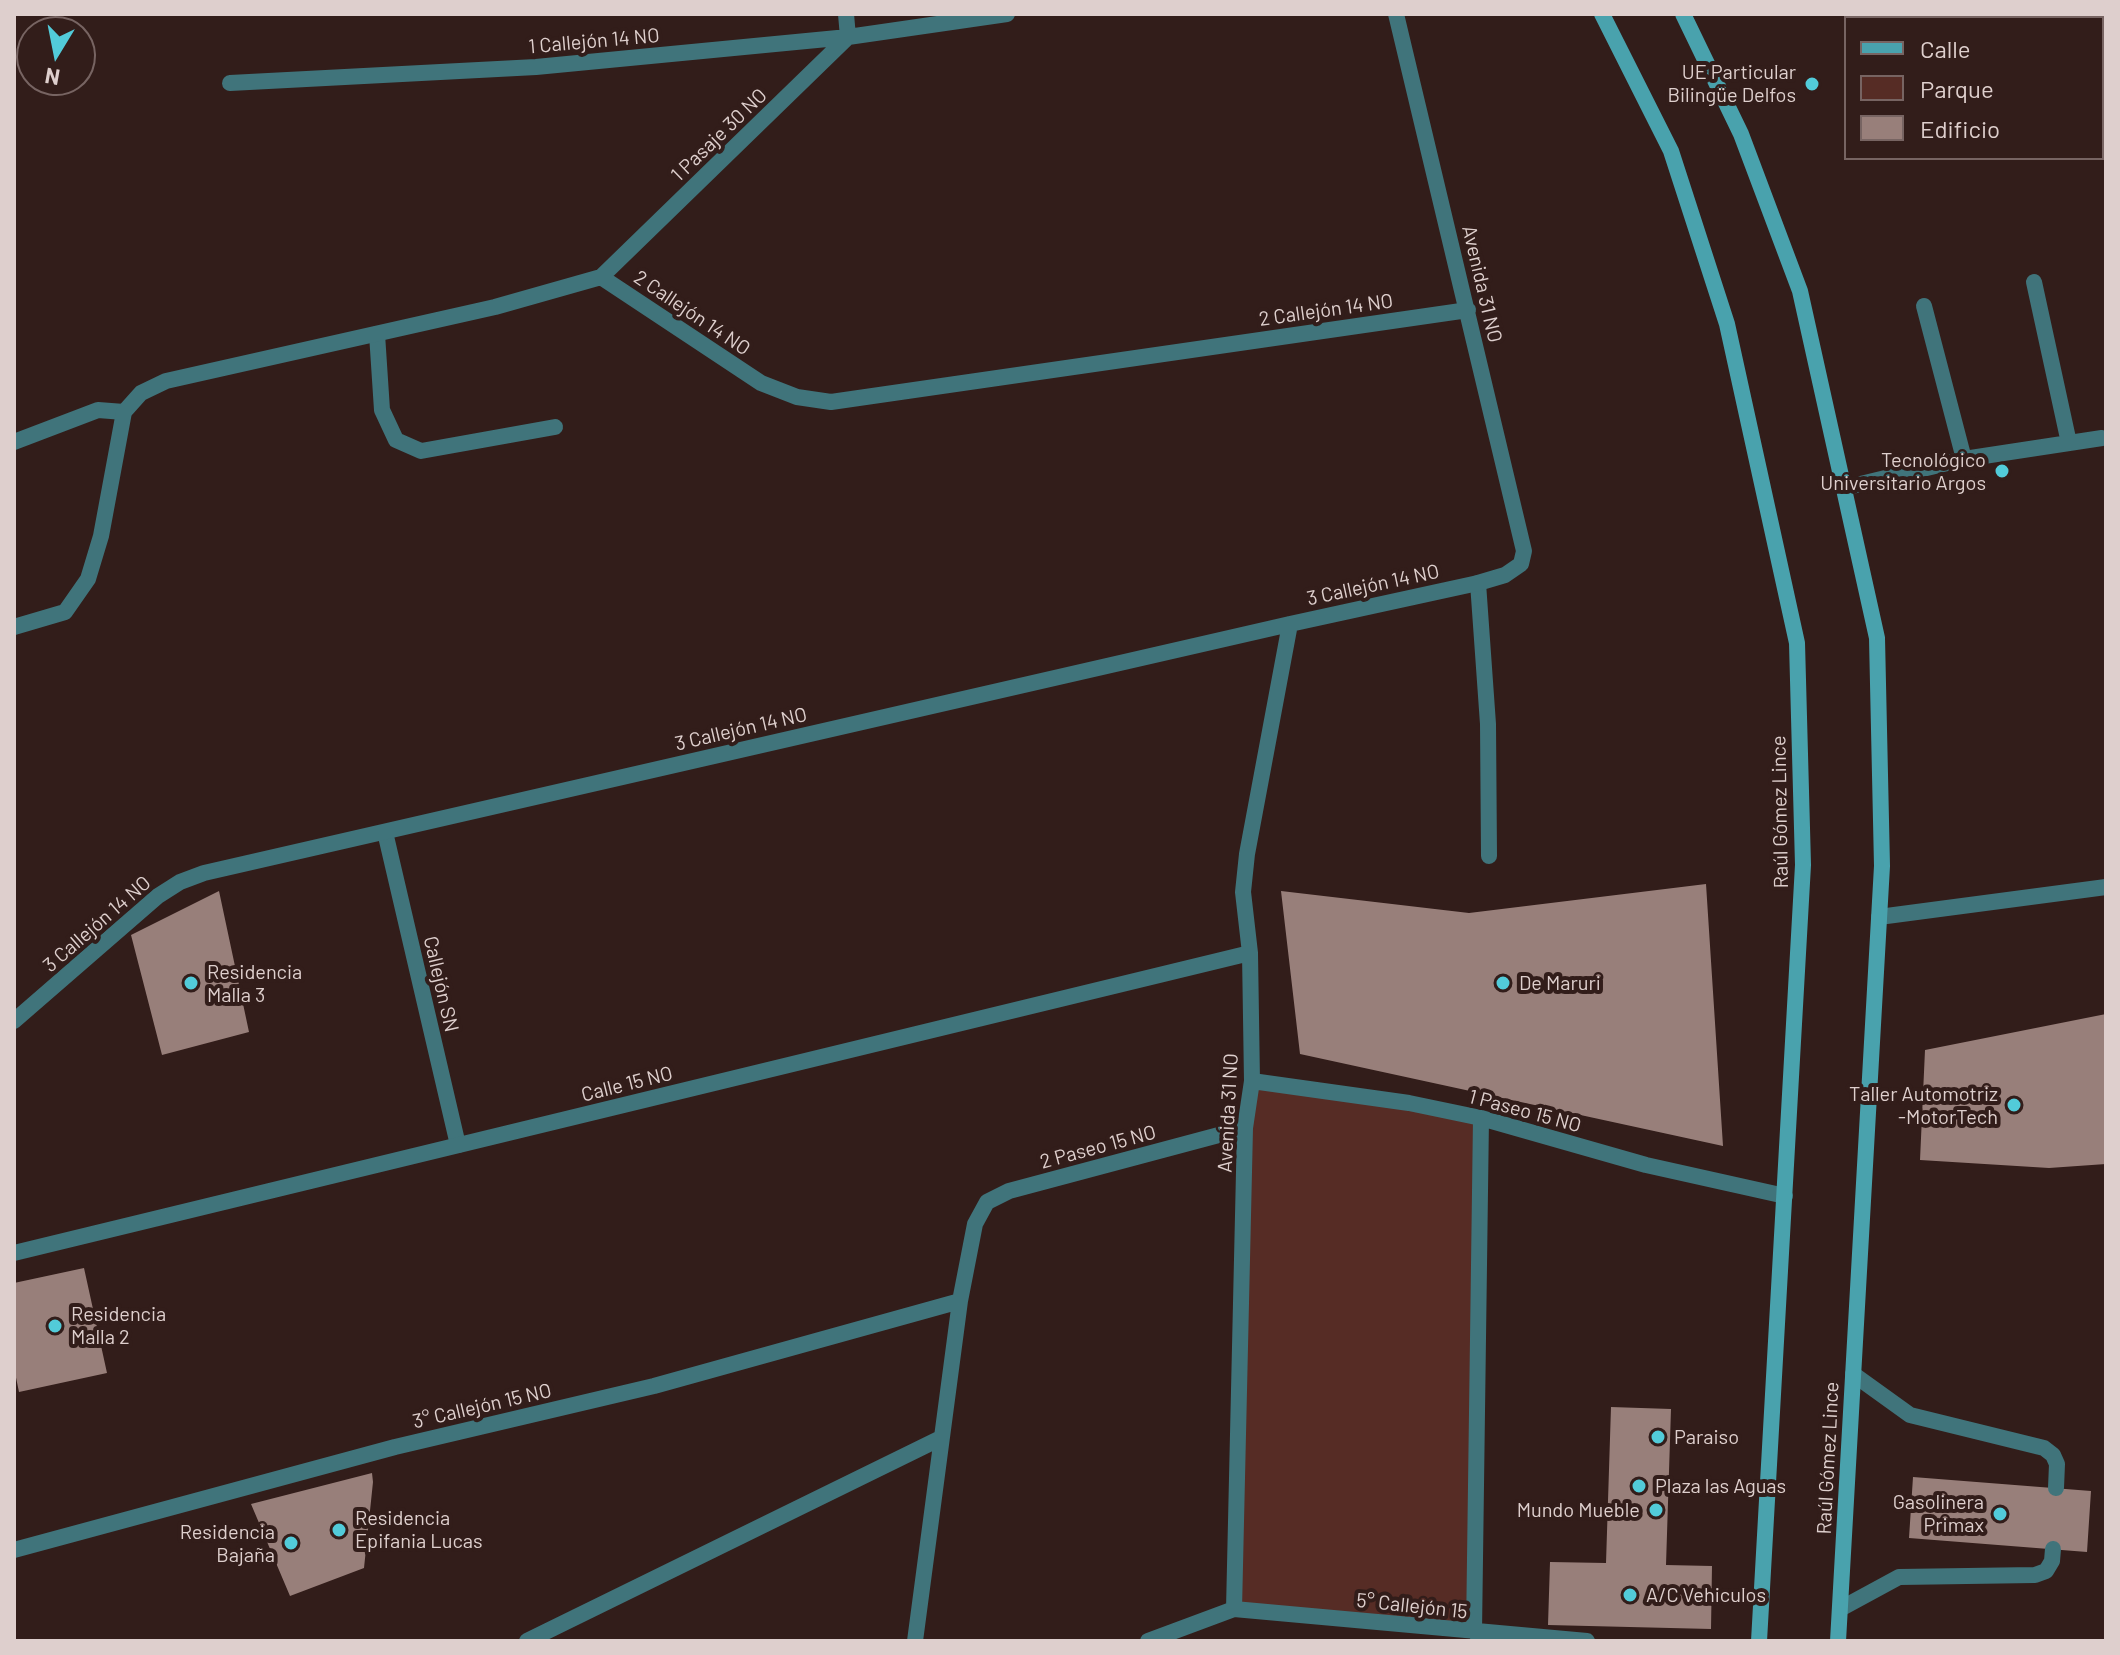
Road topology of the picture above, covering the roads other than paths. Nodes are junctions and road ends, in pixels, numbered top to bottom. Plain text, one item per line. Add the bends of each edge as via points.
1 (846, 14) edge
2 (1007, 14) edge
3 (1396, 14) edge
4 (1602, 14) edge
5 (1683, 14) edge
6 (848, 37) junction
7 (230, 83) dead end
8 (601, 277) junction
9 (2034, 282) dead end
10 (1924, 306) dead end
11 (1468, 310) junction
12 (377, 334) junction
13 (124, 412) junction
14 (555, 427) dead end
15 (2102, 438) dead end
16 (14, 442) edge
17 (2069, 443) junction
18 (1964, 459) junction
19 (1844, 488) junction
20 (1521, 564) joint
21 (1478, 583) junction
22 (1290, 624) junction
23 (14, 627) edge
24 (385, 832) junction
25 (1489, 856) dead end
26 (2106, 887) edge
27 (1879, 917) junction
28 (1250, 953) junction
29 (14, 1021) edge
30 (1252, 1081) junction
31 (1481, 1118) junction
32 (1245, 1128) junction
33 (458, 1145) junction
34 (1785, 1196) junction
35 (14, 1253) edge
36 (960, 1301) junction
37 (1853, 1374) junction
38 (941, 1438) junction
39 (2056, 1488) dead end
40 (2053, 1549) dead end
41 (14, 1550) edge
42 (1234, 1609) junction
43 (1839, 1625) edge
44 (1474, 1632) junction
45 (527, 1641) edge
46 (915, 1641) edge
47 (1148, 1641) edge
48 (1587, 1641) edge
49 (1759, 1641) edge

1 - 6 street
2 - 6 street, 1 Callejón 14 NO
3 - 11 street, Avenida 31 NO
4 - 34 main road, Raúl Gómez Lince via 1671,151 1727,324 1797,643 1803,865
5 - 19 main road, Raúl Gómez Lince via 1741,134 1800,291
6 - 7 street, 1 Callejón 14 NO via 536,67
6 - 8 street, 1 Pasaje 30 NO
8 - 11 street, 2 Callejón 14 NO via 761,383 797,397 831,402
8 - 12 street, 2 Callejón 14 NO
9 - 17 street
10 - 18 street
11 - 20 street, Avenida 31 NO via 1524,551
12 - 13 street, 2 Callejón 14 NO via 166,381 141,393
12 - 14 street via 382,410 396,440 421,451
13 - 16 street via 98,410
13 - 23 street via 88,579 65,612
15 - 17 street
17 - 18 street
18 - 19 street
19 - 27 main road, Raúl Gómez Lince via 1877,638
20 - 21 street, 3 Callejón 14 NO
21 - 22 street, 3 Callejón 14 NO
21 - 25 street via 1488,724
22 - 24 street, 3 Callejón 14 NO
22 - 28 street, Avenida 31 NO via 1247,854 1243,892
24 - 29 street, 3 Callejón 14 NO via 180,882
24 - 33 street, Callejón SN
26 - 27 street
27 - 37 main road, Raúl Gómez Lince
28 - 30 street, Avenida 31 NO
28 - 33 street, Calle 15 NO
30 - 31 street, 1 Paseo 15 NO
30 - 32 street, Avenida 31 NO
31 - 34 street, 1 Paseo 15 NO via 1646,1165
31 - 44 street
32 - 36 street, 2 Paseo 15 NO via 1009,1191 987,1202 975,1224
32 - 42 street, Avenida 31 NO
33 - 35 street, Calle 15 NO
34 - 49 main road, Raúl Gómez Lince
36 - 38 street
36 - 41 street, 3° Callejón 15 NO via 654,1386 395,1447
37 - 39 street via 1910,1415 2044,1448 2057,1464
37 - 43 main road, Raúl Gómez Lince
38 - 45 street
38 - 46 street
40 - 43 street via 2046,1571 2035,1575 1899,1577
42 - 44 street, 5° Callejón 15
42 - 47 street
44 - 48 street, 5° Callejón 15

